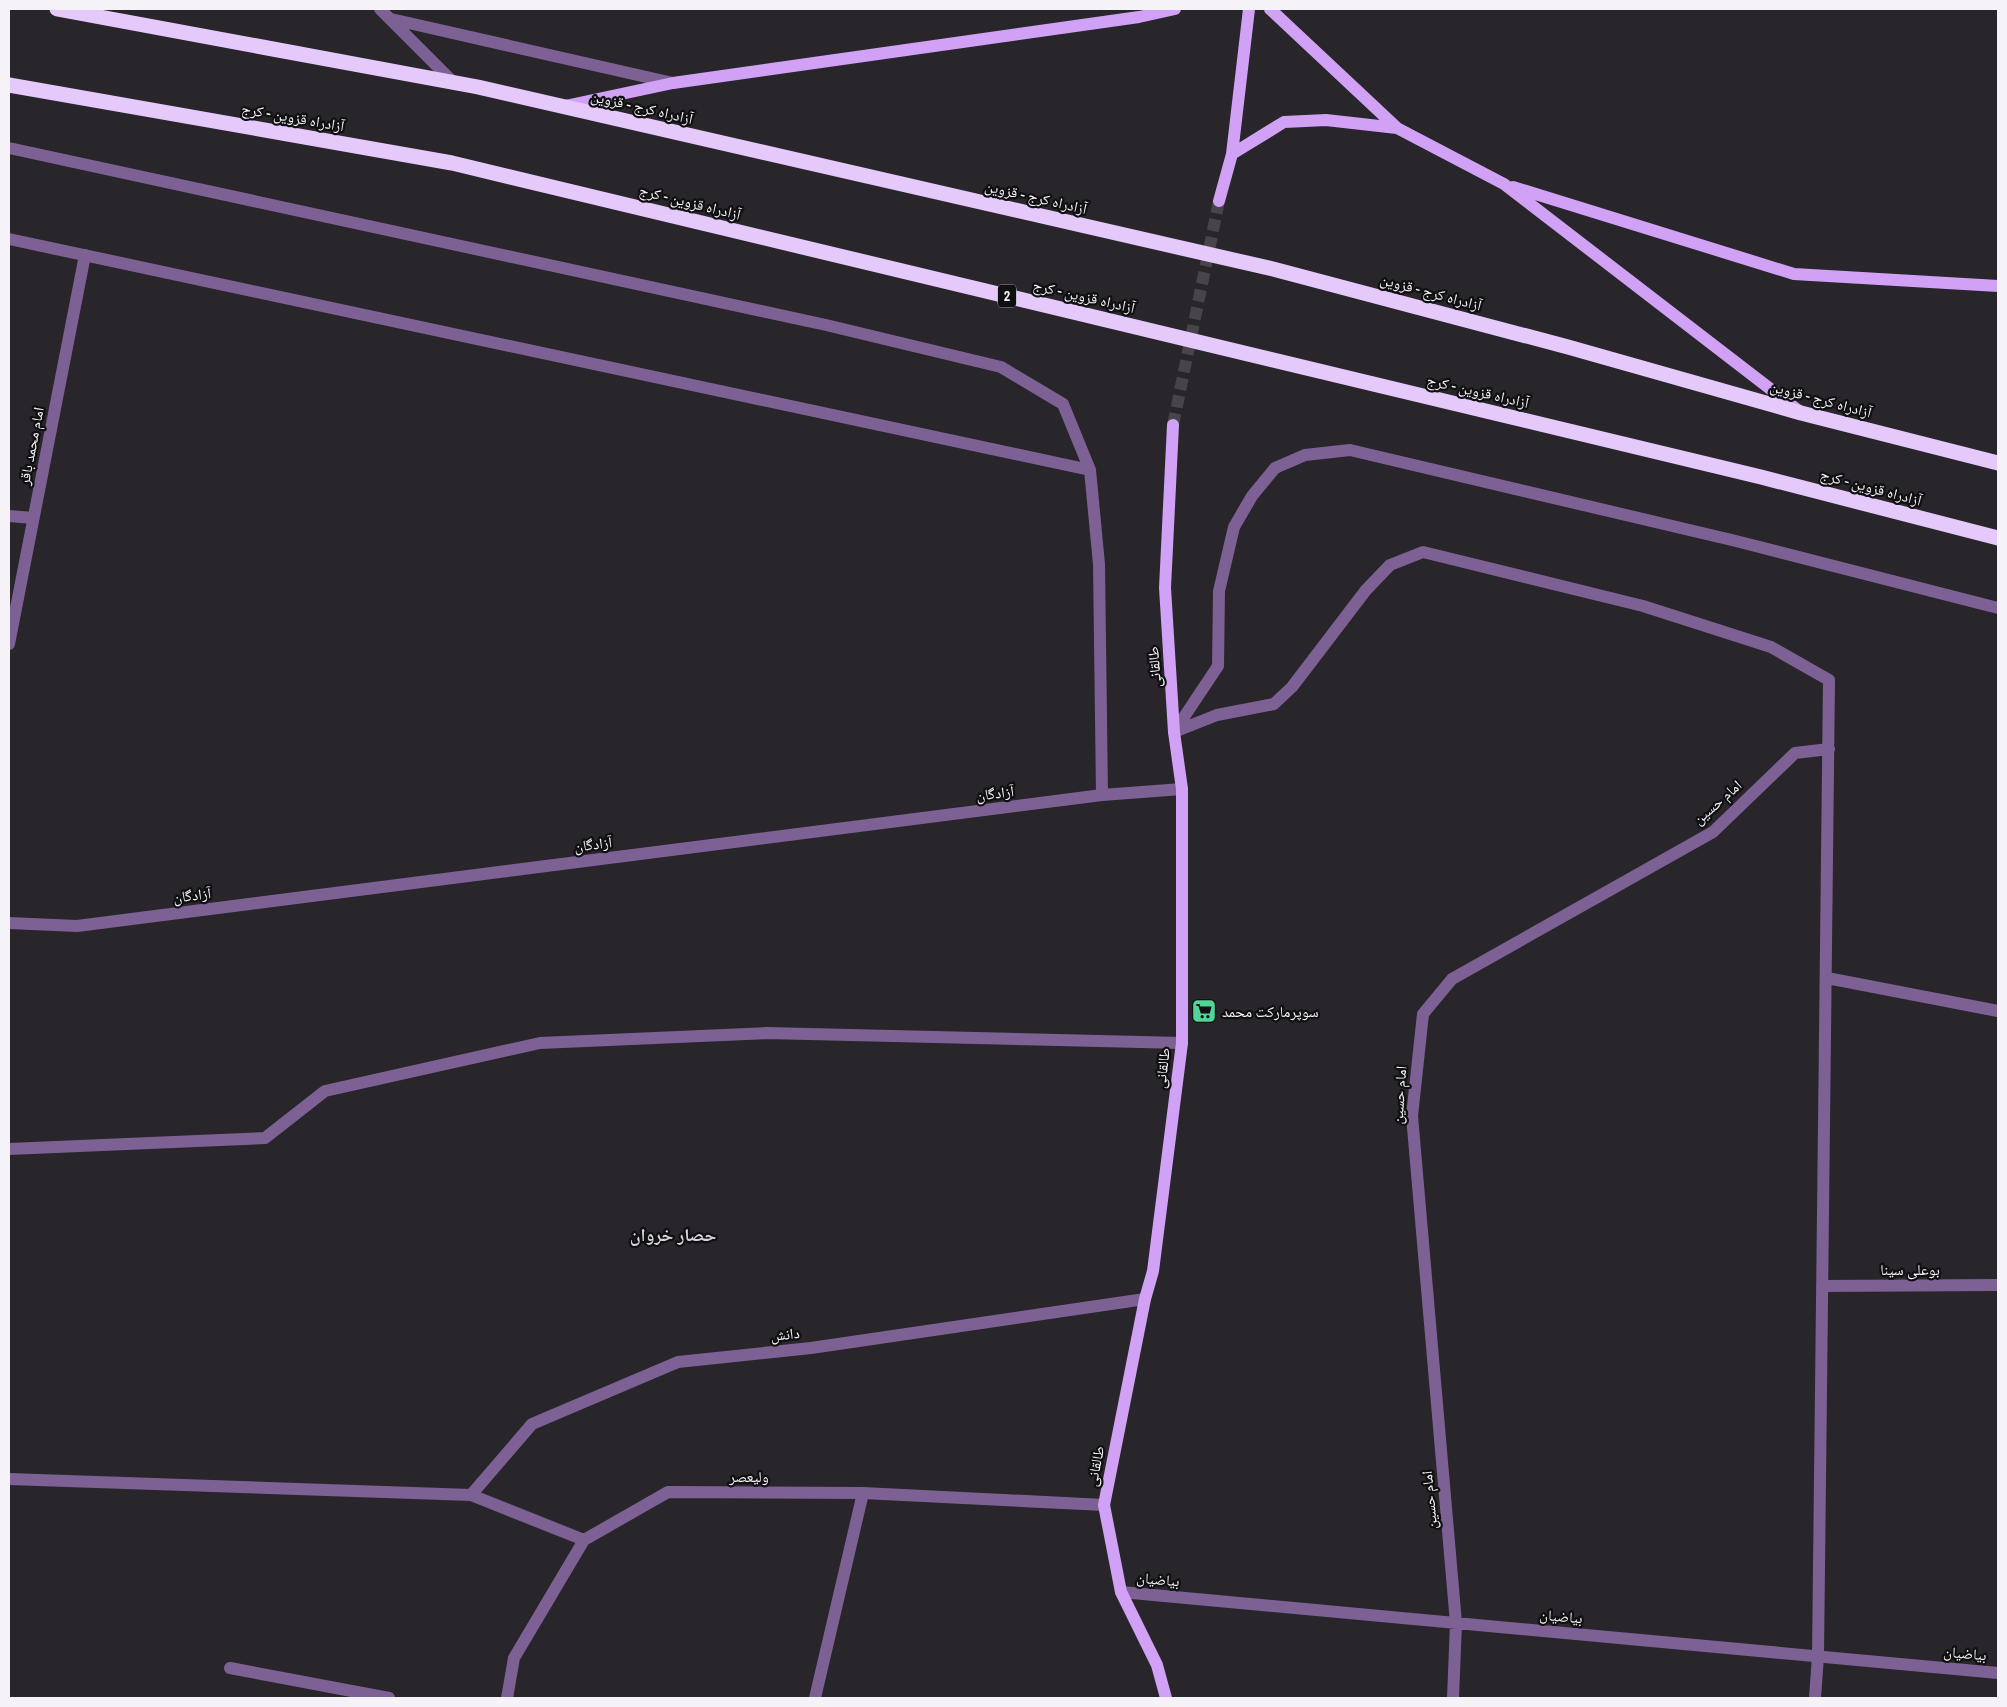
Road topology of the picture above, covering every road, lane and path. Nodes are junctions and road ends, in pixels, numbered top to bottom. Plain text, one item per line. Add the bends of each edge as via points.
1 (57, 9) edge
2 (380, 9) edge
3 (1175, 9) edge
4 (1249, 9) edge
5 (1270, 9) edge
6 (391, 19) junction
7 (454, 83) junction
8 (673, 83) junction
9 (9, 85) edge
10 (563, 107) junction
11 (1397, 128) junction
12 (9, 148) edge
13 (1232, 154) junction
14 (1504, 184) junction
15 (1219, 201) tunnel mouth
16 (9, 239) edge
17 (85, 255) junction
18 (1998, 286) edge
19 (1801, 413) junction
20 (1173, 425) tunnel mouth
21 (1998, 463) edge
22 (1090, 470) junction
23 (9, 516) edge
24 (34, 518) junction
25 (1998, 538) edge
26 (1998, 608) edge
27 (9, 644) edge
28 (1174, 732) junction
29 (1829, 749) junction
30 (1182, 789) junction
31 (1102, 795) junction
32 (9, 923) edge
33 (1827, 978) junction
34 (1998, 1011) edge
35 (1182, 1043) junction
36 (9, 1149) edge
37 (1998, 1285) edge
38 (1822, 1286) junction
39 (1145, 1299) junction
40 (9, 1479) edge
41 (863, 1493) junction
42 (471, 1495) junction
43 (1104, 1505) junction
44 (584, 1540) junction
45 (1121, 1592) junction
46 (1456, 1623) junction
47 (1818, 1656) junction
48 (230, 1668) dead end
49 (1998, 1673) edge
50 (389, 1698) edge
51 (507, 1698) edge
52 (815, 1698) edge
53 (1166, 1698) edge
54 (1453, 1698) edge
55 (1815, 1698) edge

1 - 7 highway, آزادراه کرج - قزوین
2 - 6 street
3 - 8 main road via 1139,17
4 - 13 main road
5 - 11 main road
6 - 7 street
6 - 8 street
7 - 10 highway, آزادراه کرج - قزوین
8 - 10 main road
9 - 25 highway, آزادراه قزوین - کرج / 2 via 452,163 1761,476
10 - 19 highway, آزادراه کرج - قزوین via 1273,269
11 - 13 main road via 1326,120 1284,122
11 - 14 main road
12 - 22 street via 826,325 1001,367 1063,404
13 - 15 main road
14 - 18 main road via 1794,274
14 - 19 main road
16 - 17 street
17 - 22 street
17 - 24 street, امام محمد باقر
19 - 21 highway, آزادراه کرج - قزوین
20 - 28 main road, طالقانی via 1165,588
22 - 31 street via 1099,564
23 - 24 street
24 - 27 street, امام محمد باقر
26 - 28 street via 1736,541 1350,450 1305,455 1275,468 1252,496 1234,527 1219,591 1218,666
28 - 29 street via 1217,715 1274,704 1292,687 1366,590 1390,565 1423,552 1643,606 1771,648 1830,680
28 - 30 main road, طالقانی
29 - 33 street
29 - 46 street, امام حسین via 1795,753 1713,832 1452,979 1423,1014 1412,1116
30 - 31 street, آزادگان
30 - 35 main road, طالقانی
31 - 32 street, آزادگان via 77,926
33 - 34 street
33 - 38 street
35 - 36 street via 767,1033 540,1044 325,1091 265,1138
35 - 39 main road, طالقانی via 1153,1271
37 - 38 street, بوعلی سینا
38 - 47 street
39 - 42 street, دانش via 811,1348 678,1362 532,1424
39 - 43 main road, طالقانی
40 - 42 street
41 - 43 street, ولیعصر
41 - 44 street, ولیعصر via 668,1492
41 - 52 street
42 - 44 street
43 - 45 main road, طالقانی
44 - 51 street, ولیعصر via 514,1658
45 - 46 street, بیاضیان
45 - 53 main road, طالقانی via 1157,1665
46 - 47 street, بیاضیان
46 - 54 street, امام حسین
47 - 49 street, بیاضیان
47 - 55 street
48 - 50 street

